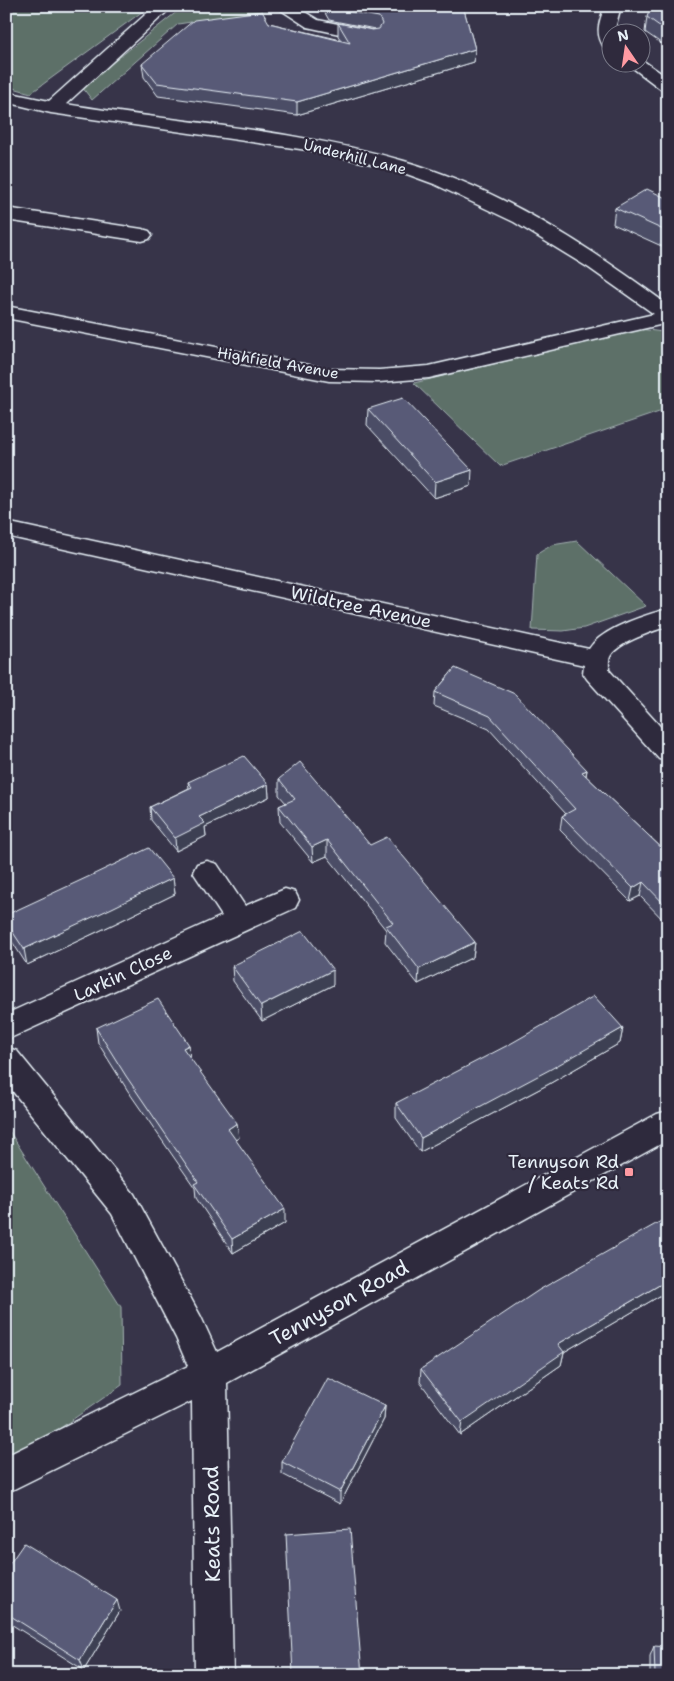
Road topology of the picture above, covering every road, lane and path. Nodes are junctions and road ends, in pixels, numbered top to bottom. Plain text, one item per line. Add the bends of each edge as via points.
1 (165, 6) edge
2 (283, 6) edge
3 (613, 6) edge
4 (608, 22) edge
5 (372, 36) edge
6 (647, 72) edge
7 (668, 86) edge
8 (6, 97) edge
9 (51, 108) junction
10 (6, 214) edge
11 (142, 235) dead end
12 (6, 312) edge
13 (668, 316) edge
14 (6, 529) edge
15 (668, 616) edge
16 (597, 659) junction
17 (668, 752) edge
18 (207, 872) dead end
19 (285, 900) dead end
20 (240, 919) junction
21 (6, 1028) edge
22 (6, 1060) edge
23 (668, 1124) edge
24 (209, 1374) junction
25 (6, 1475) edge
26 (214, 1675) edge

1 - 9 street
2 - 5 street via 313,24
3 - 4 street
6 - 7 street
8 - 9 street, Underhill Lane
9 - 13 street, Underhill Lane via 309,144 401,167 474,195 568,244 628,284
10 - 11 street
12 - 13 street, Highfield Avenue via 328,375 379,376 429,372
14 - 16 street, Wildtree Avenue
15 - 16 street via 613,641 601,650
16 - 17 street via 596,673
18 - 20 street
19 - 20 street, Larkin Close
20 - 21 street, Larkin Close
22 - 24 street via 123,1204 189,1328
23 - 24 street, Tennyson Road
24 - 25 street, Tennyson Road
24 - 26 street, Keats Road

